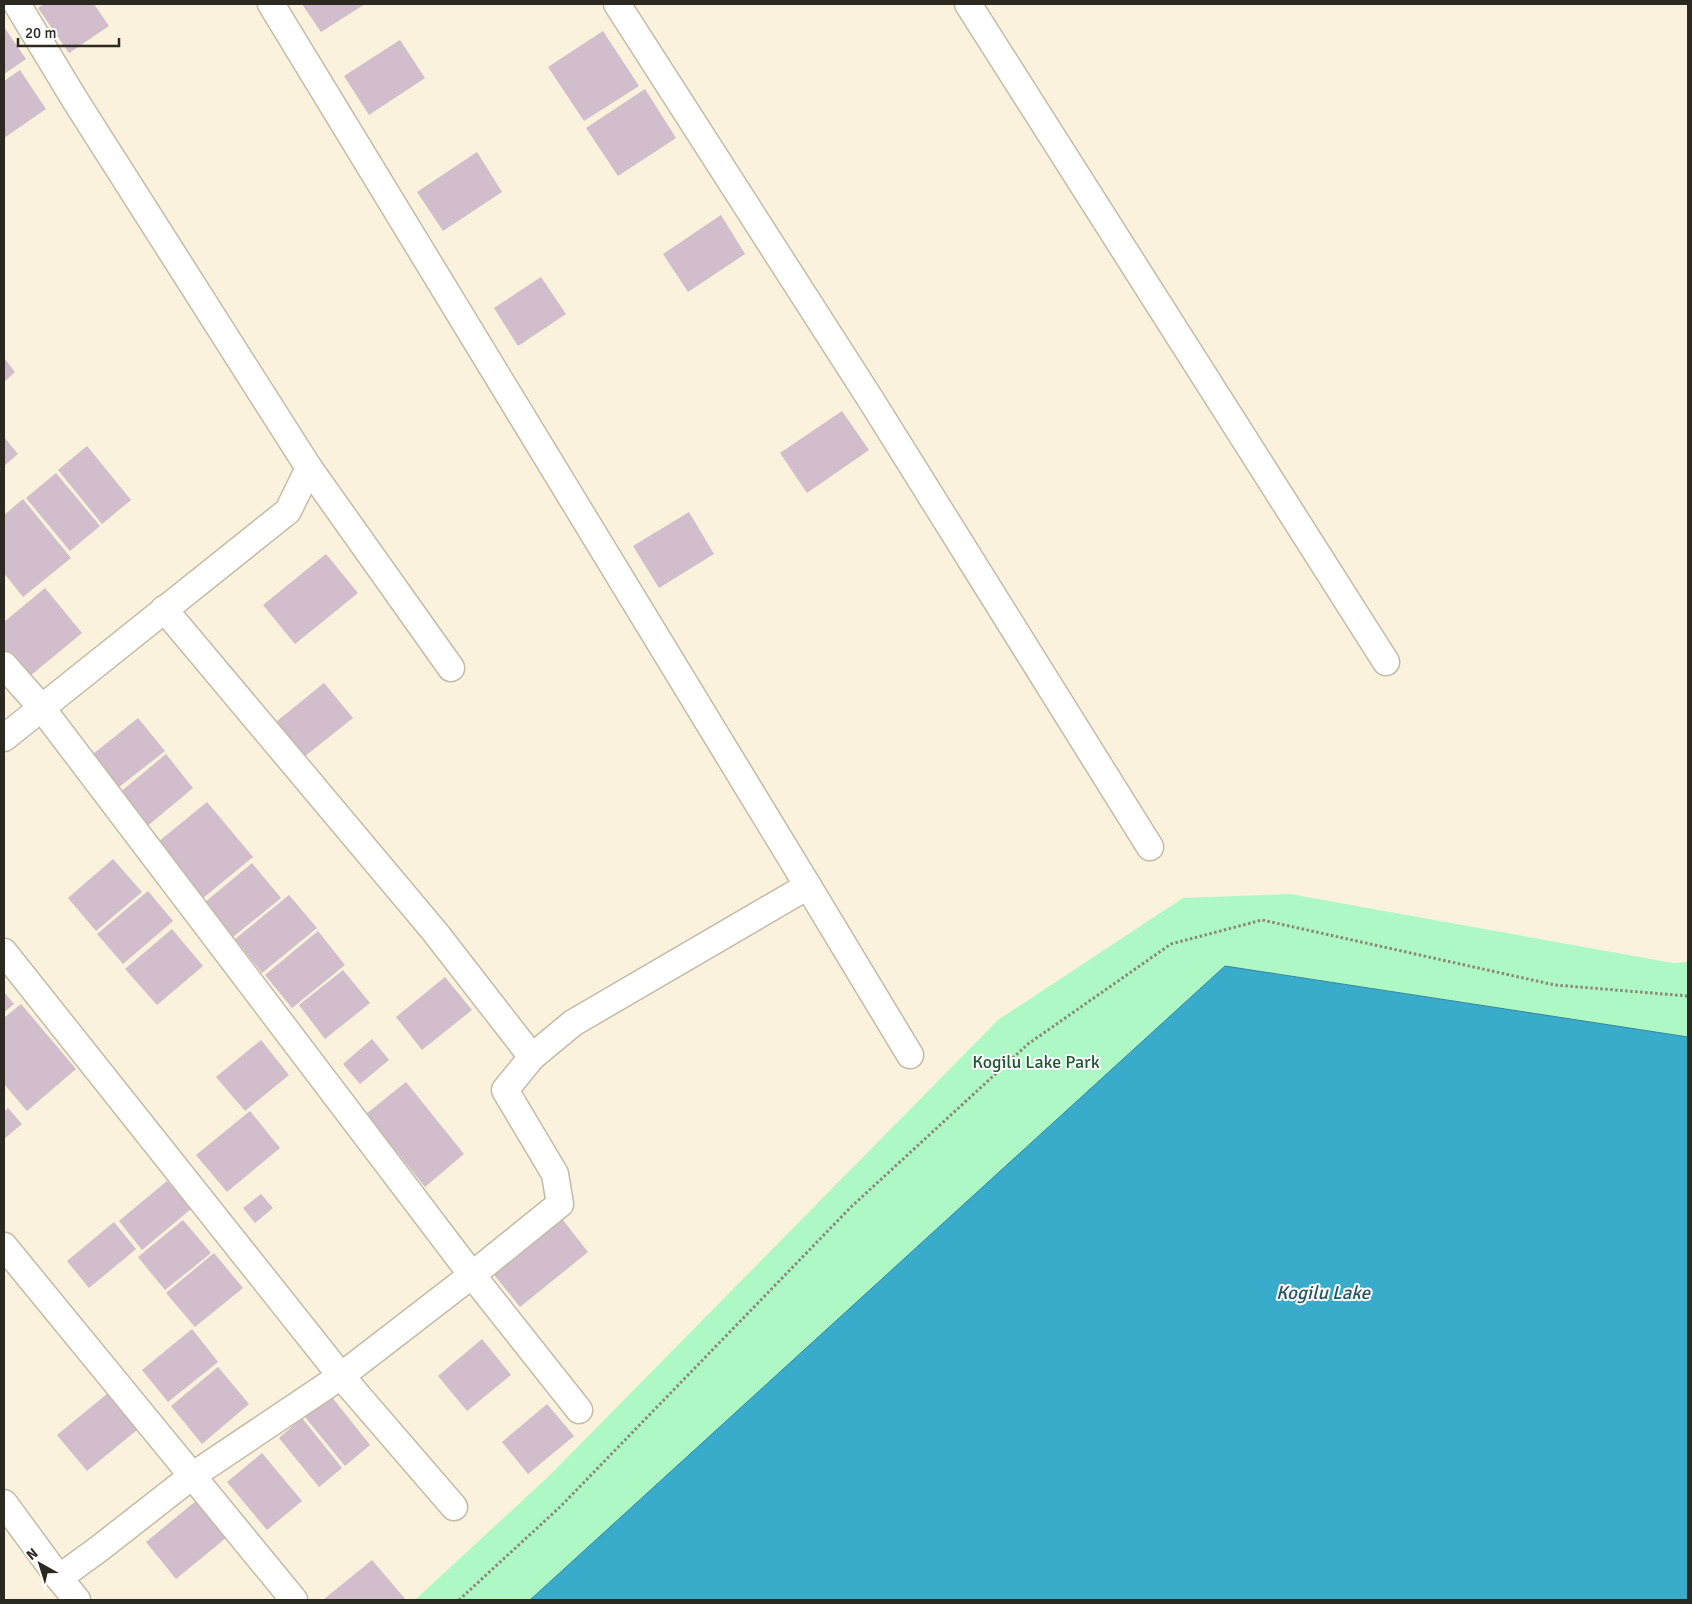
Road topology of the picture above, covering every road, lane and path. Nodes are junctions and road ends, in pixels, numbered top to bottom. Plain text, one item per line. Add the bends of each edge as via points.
1 (17, 4) edge
2 (271, 4) edge
3 (617, 4) edge
4 (968, 4) edge
5 (308, 468) junction
6 (164, 610) junction
7 (1386, 662) dead end
8 (4, 665) edge
9 (451, 668) dead end
10 (41, 708) junction
11 (4, 738) edge
12 (1150, 847) dead end
13 (808, 886) junction
14 (4, 952) edge
15 (1688, 996) edge
16 (910, 1054) dead end
17 (532, 1057) junction
18 (4, 1246) edge
19 (472, 1275) junction
20 (341, 1376) junction
21 (579, 1410) dead end
22 (192, 1476) junction
23 (4, 1503) edge
24 (454, 1507) dead end
25 (59, 1578) junction
26 (77, 1600) edge
27 (294, 1600) edge
28 (458, 1600) edge

1 - 5 street
2 - 13 street
3 - 12 street via 872,400
4 - 7 street
5 - 6 street via 288,511
5 - 9 street
6 - 10 street
6 - 17 street via 435,932
8 - 10 street
10 - 11 street
10 - 19 street
13 - 16 street
13 - 17 street via 573,1023
14 - 20 street
15 - 28 path via 1555,985 1262,920 1171,944 1028,1044 865,1193 561,1506
17 - 19 street via 505,1090 555,1174 560,1204
18 - 22 street
19 - 20 street
19 - 21 street
20 - 22 street
20 - 24 street
22 - 25 street
22 - 27 street
23 - 25 street
25 - 26 street

